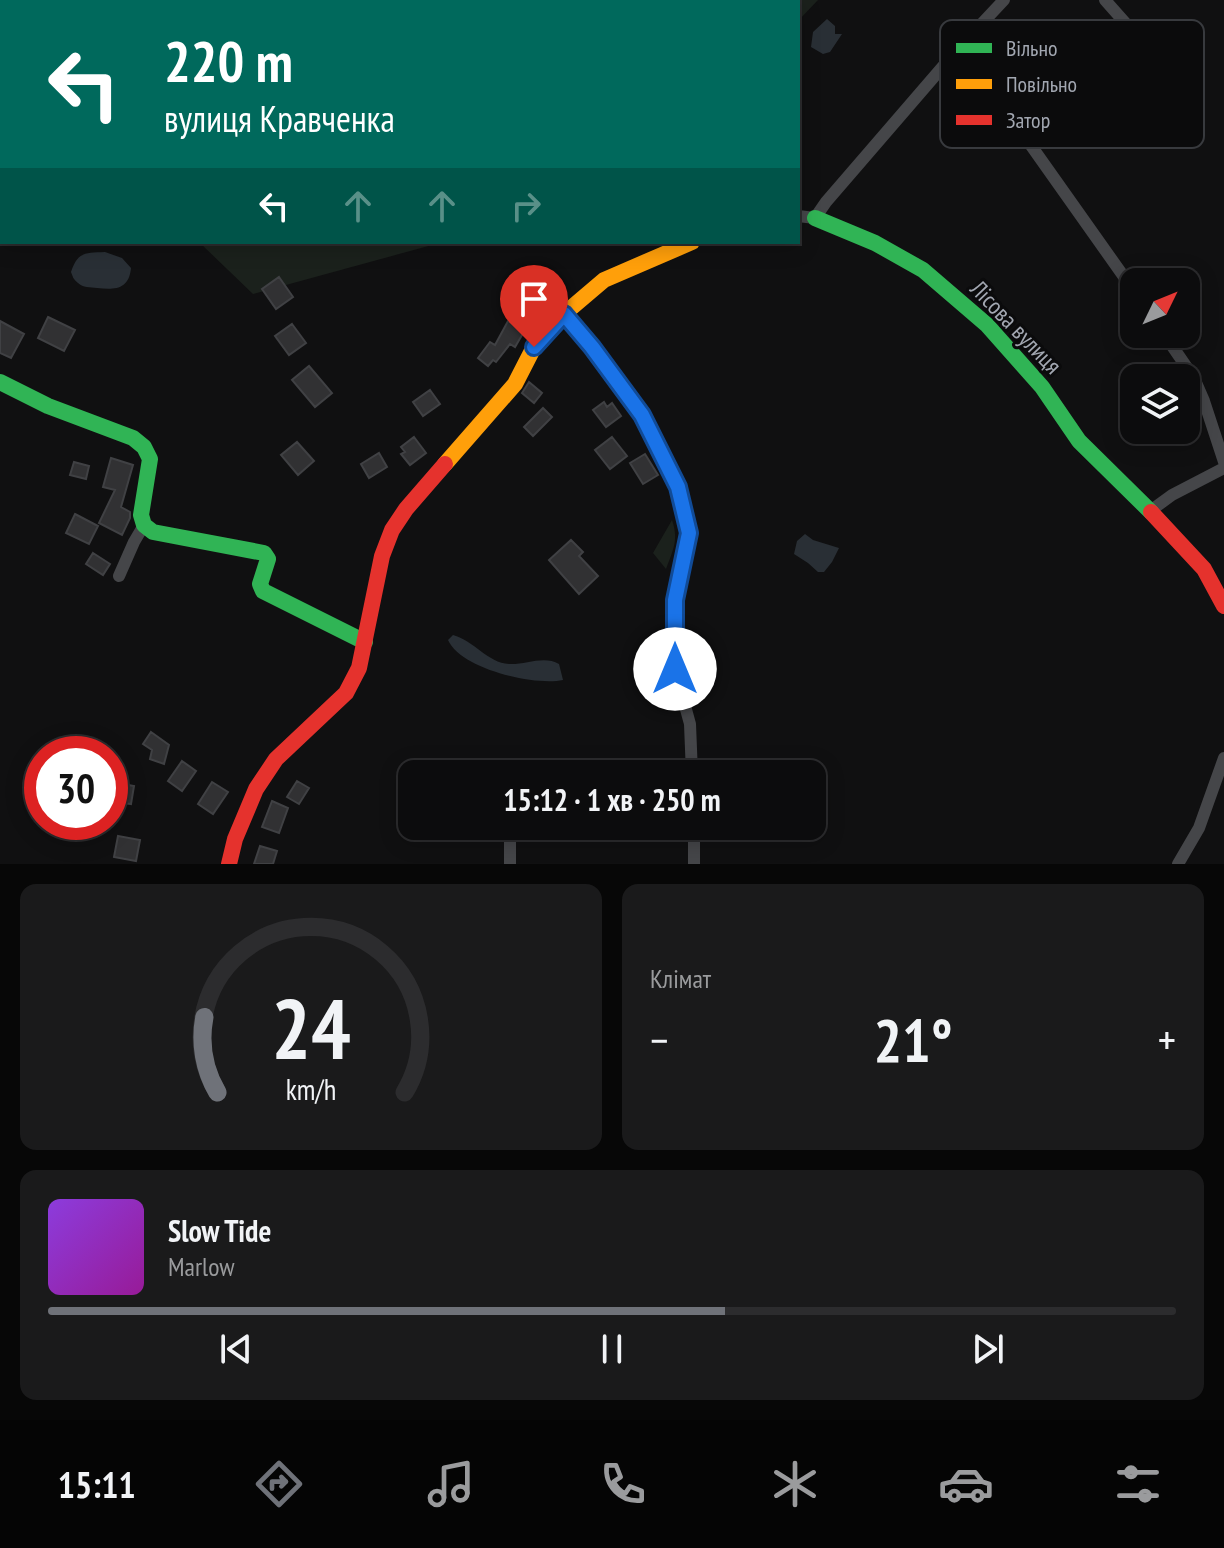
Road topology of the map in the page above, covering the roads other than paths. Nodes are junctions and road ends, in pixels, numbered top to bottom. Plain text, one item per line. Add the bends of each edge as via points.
1 (1004, 0) edge
2 (1105, 0) edge
3 (985, 20) edge
4 (1123, 20) edge
5 (940, 70) edge
6 (1033, 148) edge
7 (807, 217) edge
8 (687, 244) edge
9 (1120, 271) edge
10 (564, 314) junction
11 (1174, 348) edge
12 (0, 382) edge
13 (1224, 465) edge
14 (1150, 511) junction
15 (144, 525) junction
16 (119, 576) dead end
17 (1224, 606) edge
18 (365, 642) junction
19 (1224, 758) edge
20 (691, 760) edge
21 (510, 840) edge
22 (694, 840) edge
23 (229, 864) edge
24 (510, 864) edge
25 (694, 864) edge
26 (1178, 864) edge

1 - 3 street
2 - 4 street
5 - 7 street via 826,202
6 - 9 street
7 - 14 street, Лісова вулиця via 875,243 923,270 987,325 1042,387 1079,441
8 - 10 street via 604,280
10 - 18 street via 534,347 515,384 392,530
10 - 20 street via 642,415 678,487 689,533 675,600 675,669 690,724
11 - 13 street via 1204,401
12 - 15 street via 144,447 150,459
13 - 14 street
14 - 17 street, Лісова вулиця via 1204,569
15 - 16 street
15 - 18 street via 153,532 264,553 268,559 260,584 263,591
18 - 23 street via 346,693 276,759 256,789
19 - 26 street via 1199,828
21 - 24 street
22 - 25 street

